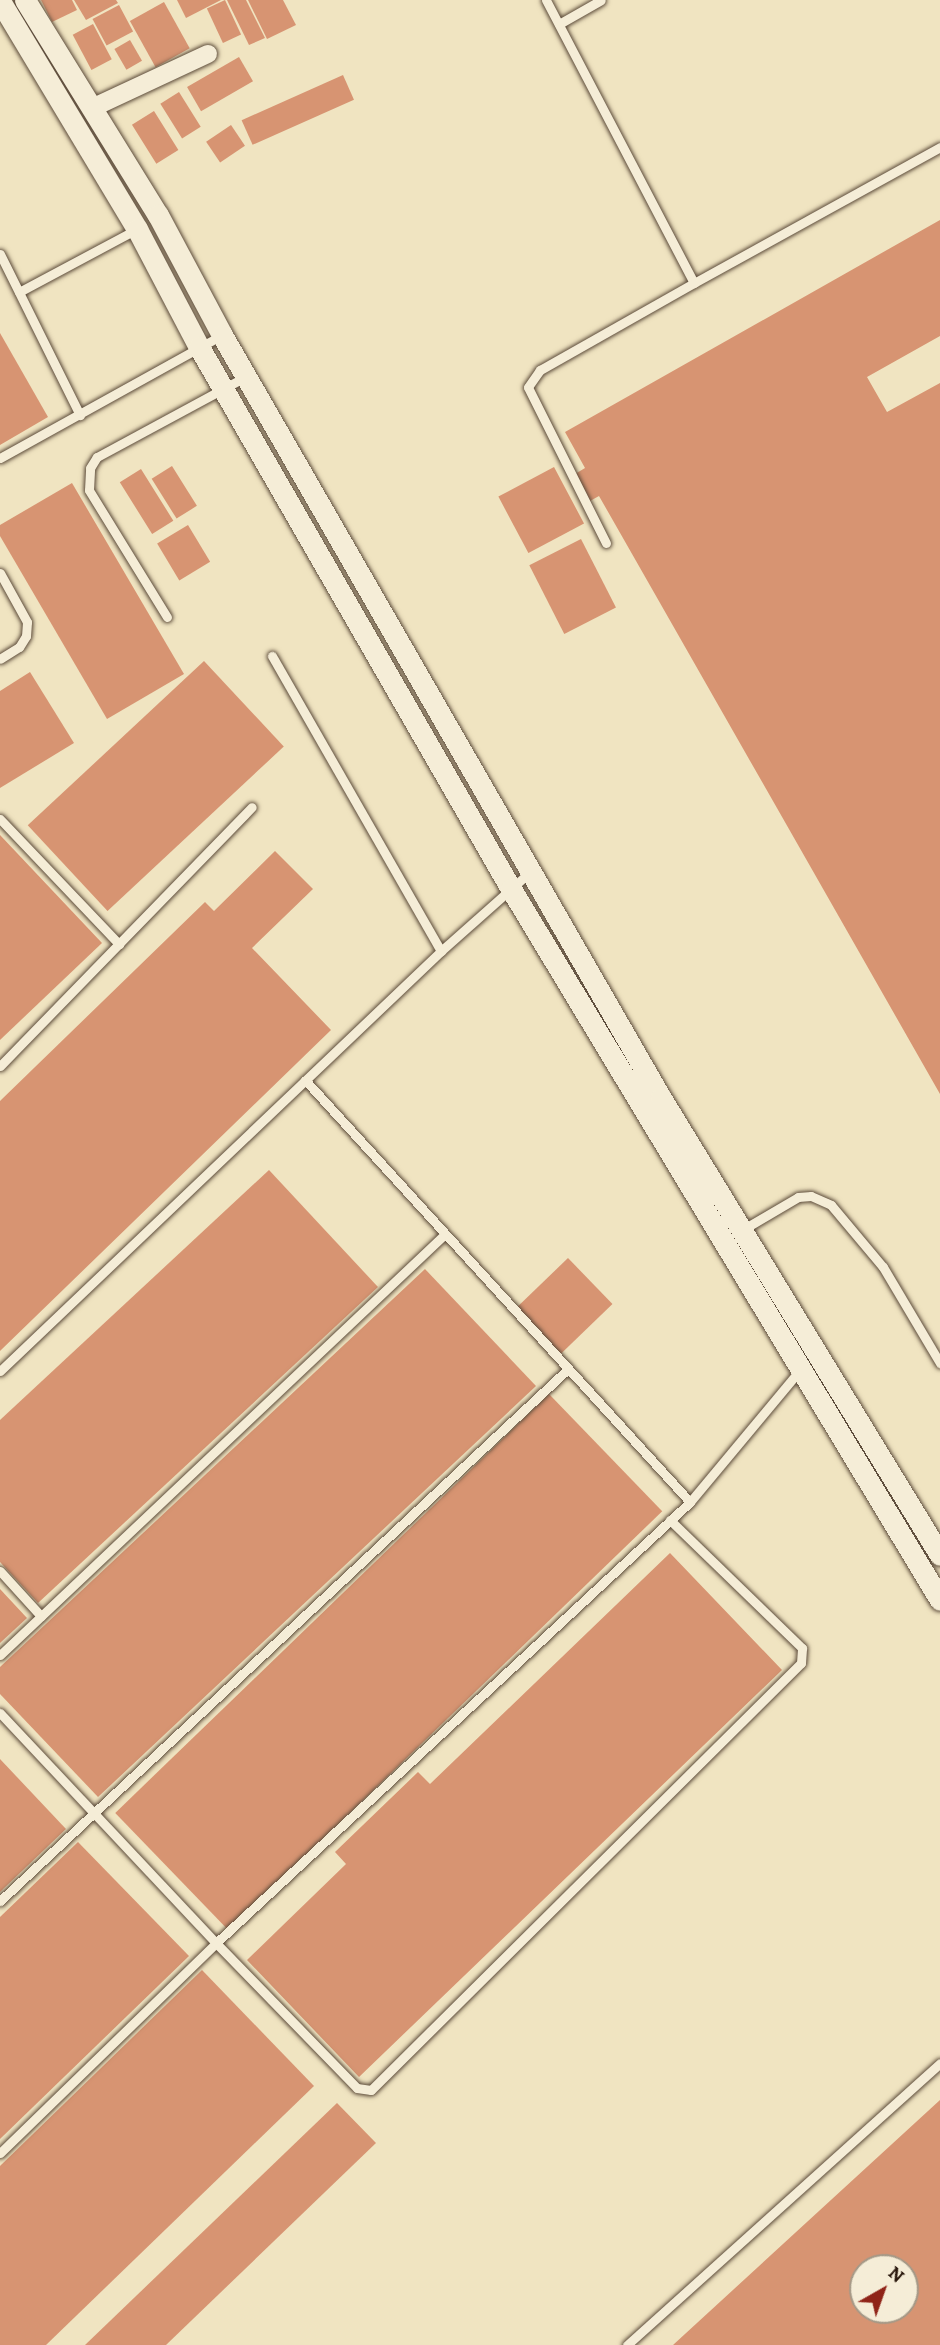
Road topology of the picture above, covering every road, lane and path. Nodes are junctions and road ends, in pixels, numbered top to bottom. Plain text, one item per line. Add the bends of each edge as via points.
1 (546, 0) edge
2 (601, 0) edge
3 (26, 1) edge
4 (3, 12) edge
5 (559, 24) junction
6 (208, 54) dead end
7 (92, 108) junction
8 (940, 147) edge
9 (137, 229) junction
10 (0, 254) edge
11 (694, 283) junction
12 (19, 292) junction
13 (222, 335) junction
14 (199, 347) junction
15 (247, 376) junction
16 (225, 388) junction
17 (80, 415) junction
18 (0, 458) edge
19 (606, 543) dead end
20 (0, 573) edge
21 (167, 617) dead end
22 (272, 656) dead end
23 (0, 659) edge
24 (252, 807) dead end
25 (0, 819) edge
26 (529, 873) junction
27 (511, 889) junction
28 (119, 944) junction
29 (440, 951) junction
30 (0, 1066) edge
31 (304, 1080) junction
32 (742, 1230) junction
33 (443, 1236) junction
34 (940, 1363) edge
35 (568, 1369) junction
36 (0, 1371) edge
37 (799, 1371) junction
38 (690, 1502) junction
39 (670, 1520) junction
40 (938, 1546) edge
41 (912, 1554) junction
42 (0, 1571) edge
43 (940, 1600) edge
44 (41, 1616) junction
45 (0, 1655) edge
46 (0, 1713) edge
47 (95, 1811) junction
48 (0, 1901) edge
49 (216, 1943) junction
50 (940, 2063) edge
51 (0, 2153) edge
52 (627, 2345) edge

1 - 5 lane
2 - 5 lane
3 - 4 street
3 - 7 street
4 - 9 street
5 - 11 lane
6 - 7 street
7 - 13 street via 158,215
8 - 11 lane
9 - 12 lane
9 - 14 street
10 - 12 lane
11 - 19 lane via 540,370 528,387
12 - 17 lane
13 - 14 lane
13 - 15 street
14 - 16 street
14 - 17 lane
15 - 16 lane
15 - 26 street
16 - 21 lane via 97,457 87,478 89,490
16 - 27 street
17 - 18 lane
20 - 23 lane via 27,622 19,647
22 - 29 lane
24 - 28 lane
25 - 28 lane
26 - 27 lane
26 - 32 street
27 - 29 lane
27 - 37 street
28 - 30 lane
29 - 31 lane
31 - 33 lane
31 - 36 lane
32 - 34 lane via 798,1197 811,1196 831,1205 883,1267
32 - 40 street
33 - 35 lane
33 - 44 lane
35 - 38 lane
35 - 47 lane
37 - 38 lane
37 - 41 street
38 - 39 lane
39 - 49 lane
39 - 49 lane via 803,1648 801,1663 371,2090 358,2088
40 - 41 lane
41 - 43 street
42 - 44 lane
44 - 45 lane
46 - 47 lane
47 - 48 lane
47 - 49 lane
49 - 51 lane
50 - 52 lane

